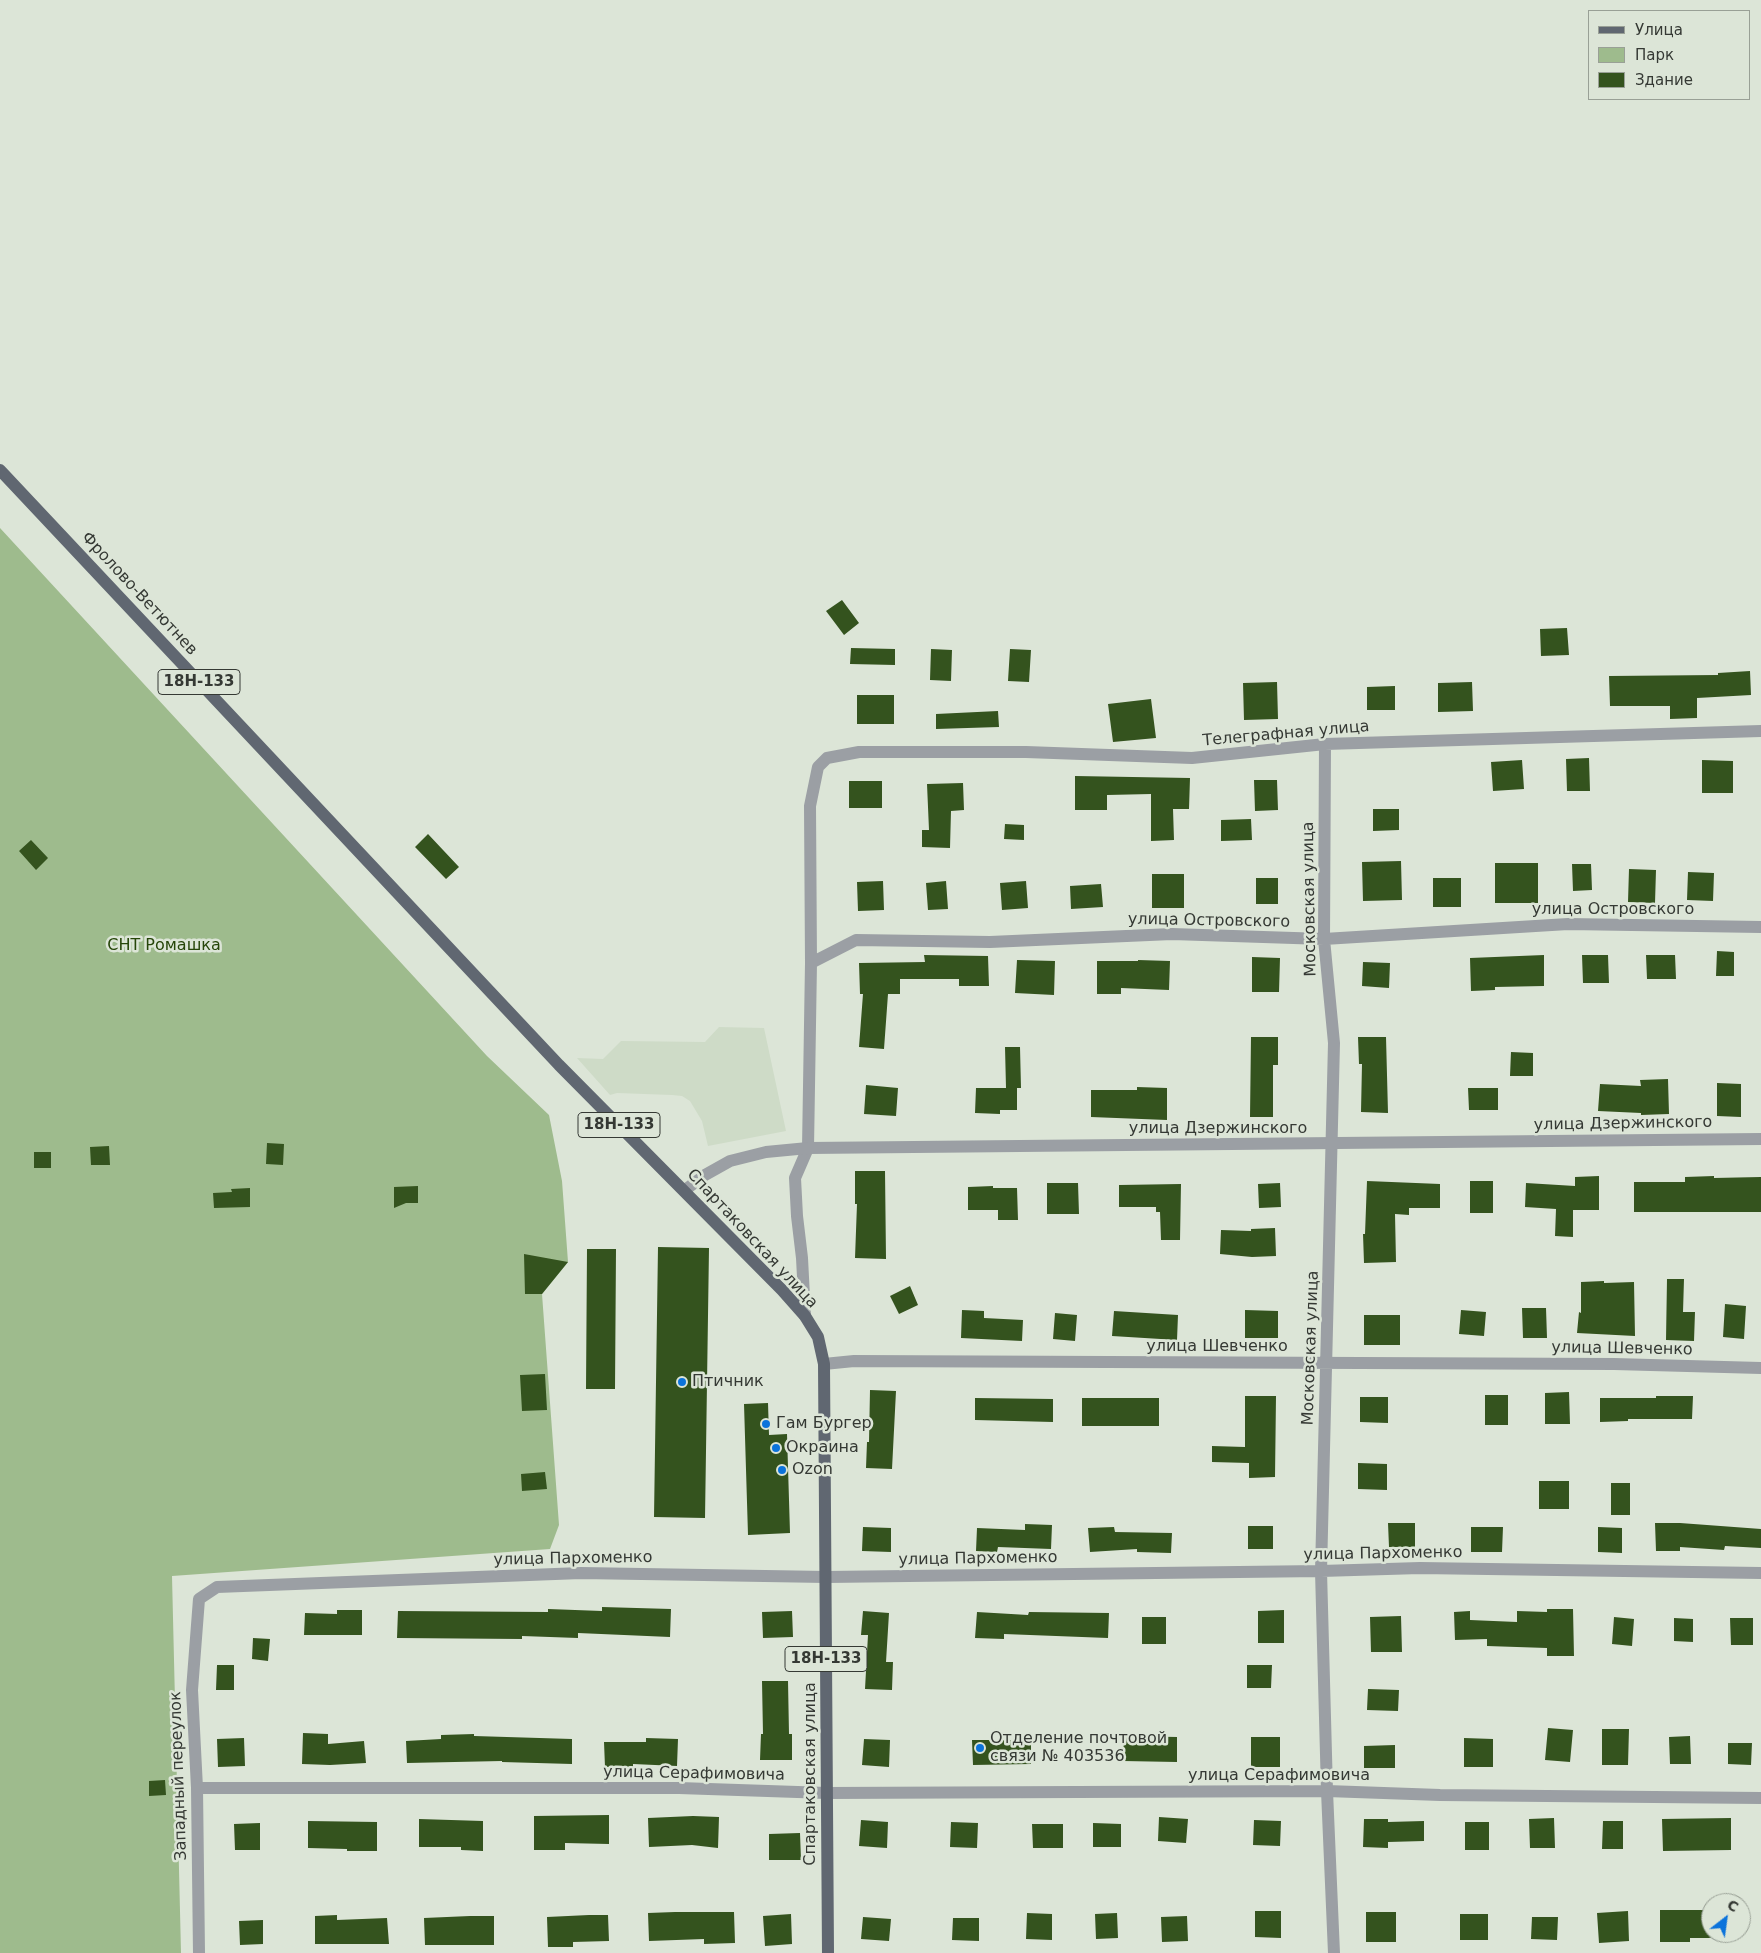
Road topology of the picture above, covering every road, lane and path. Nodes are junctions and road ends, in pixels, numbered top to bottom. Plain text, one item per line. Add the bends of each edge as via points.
1 (0, 470) edge
2 (1761, 731) edge
3 (1325, 744) junction
4 (398, 894) joint
5 (1761, 927) edge
6 (1324, 939) junction
7 (811, 963) junction
8 (1761, 1139) edge
9 (1332, 1144) junction
10 (808, 1148) junction
11 (685, 1190) junction
12 (805, 1316) junction
13 (824, 1364) junction
14 (1326, 1364) junction
15 (1761, 1368) edge
16 (1321, 1571) junction
17 (1761, 1573) edge
18 (826, 1577) junction
19 (199, 1599) joint
20 (197, 1788) junction
21 (1327, 1791) junction
22 (827, 1793) junction
23 (1761, 1798) edge
24 (199, 1953) edge
25 (828, 1953) edge
26 (1334, 1953) edge

1 - 4 main road, Фролово-Ветютнев / 18Н-133
2 - 3 street, Телеграфная улица
3 - 6 street, Московская улица
3 - 7 street, Телеграфная улица via 1192,758 1026,752 859,752 827,758 818,767 810,806
4 - 11 main road, Спартаковская улица / 18Н-133 via 559,1064
5 - 6 street, улица Островского via 1568,924
6 - 7 street, улица Островского via 1172,934 990,942 856,940
6 - 9 street, Московская улица via 1334,1043
7 - 10 street
8 - 9 street, улица Дзержинского
9 - 10 street, улица Дзержинского
9 - 14 street, Московская улица
10 - 11 street, улица Дзержинского via 766,1152 730,1161
10 - 12 street via 795,1178
11 - 12 main road, Спартаковская улица / 18Н-133
12 - 13 main road, Спартаковская улица / 18Н-133 via 818,1337
13 - 14 street, улица Шевченко via 854,1361
13 - 18 main road, Спартаковская улица / 18Н-133
14 - 15 street, улица Шевченко via 1614,1364
14 - 16 street, Московская улица
16 - 17 street, улица Пархоменко via 1420,1568
16 - 18 street, улица Пархоменко
16 - 21 street, Московская улица
18 - 19 street, улица Пархоменко via 581,1573 217,1587
18 - 22 main road, Спартаковская улица / 18Н-133
19 - 20 street, Западный переулок via 192,1690
20 - 22 street, улица Серафимовича via 679,1788
20 - 24 street, Западный переулок
21 - 22 street, улица Серафимовича
21 - 23 street, улица Серафимовича
21 - 26 street, Московская улица
22 - 25 main road, Спартаковская улица / 18Н-133

